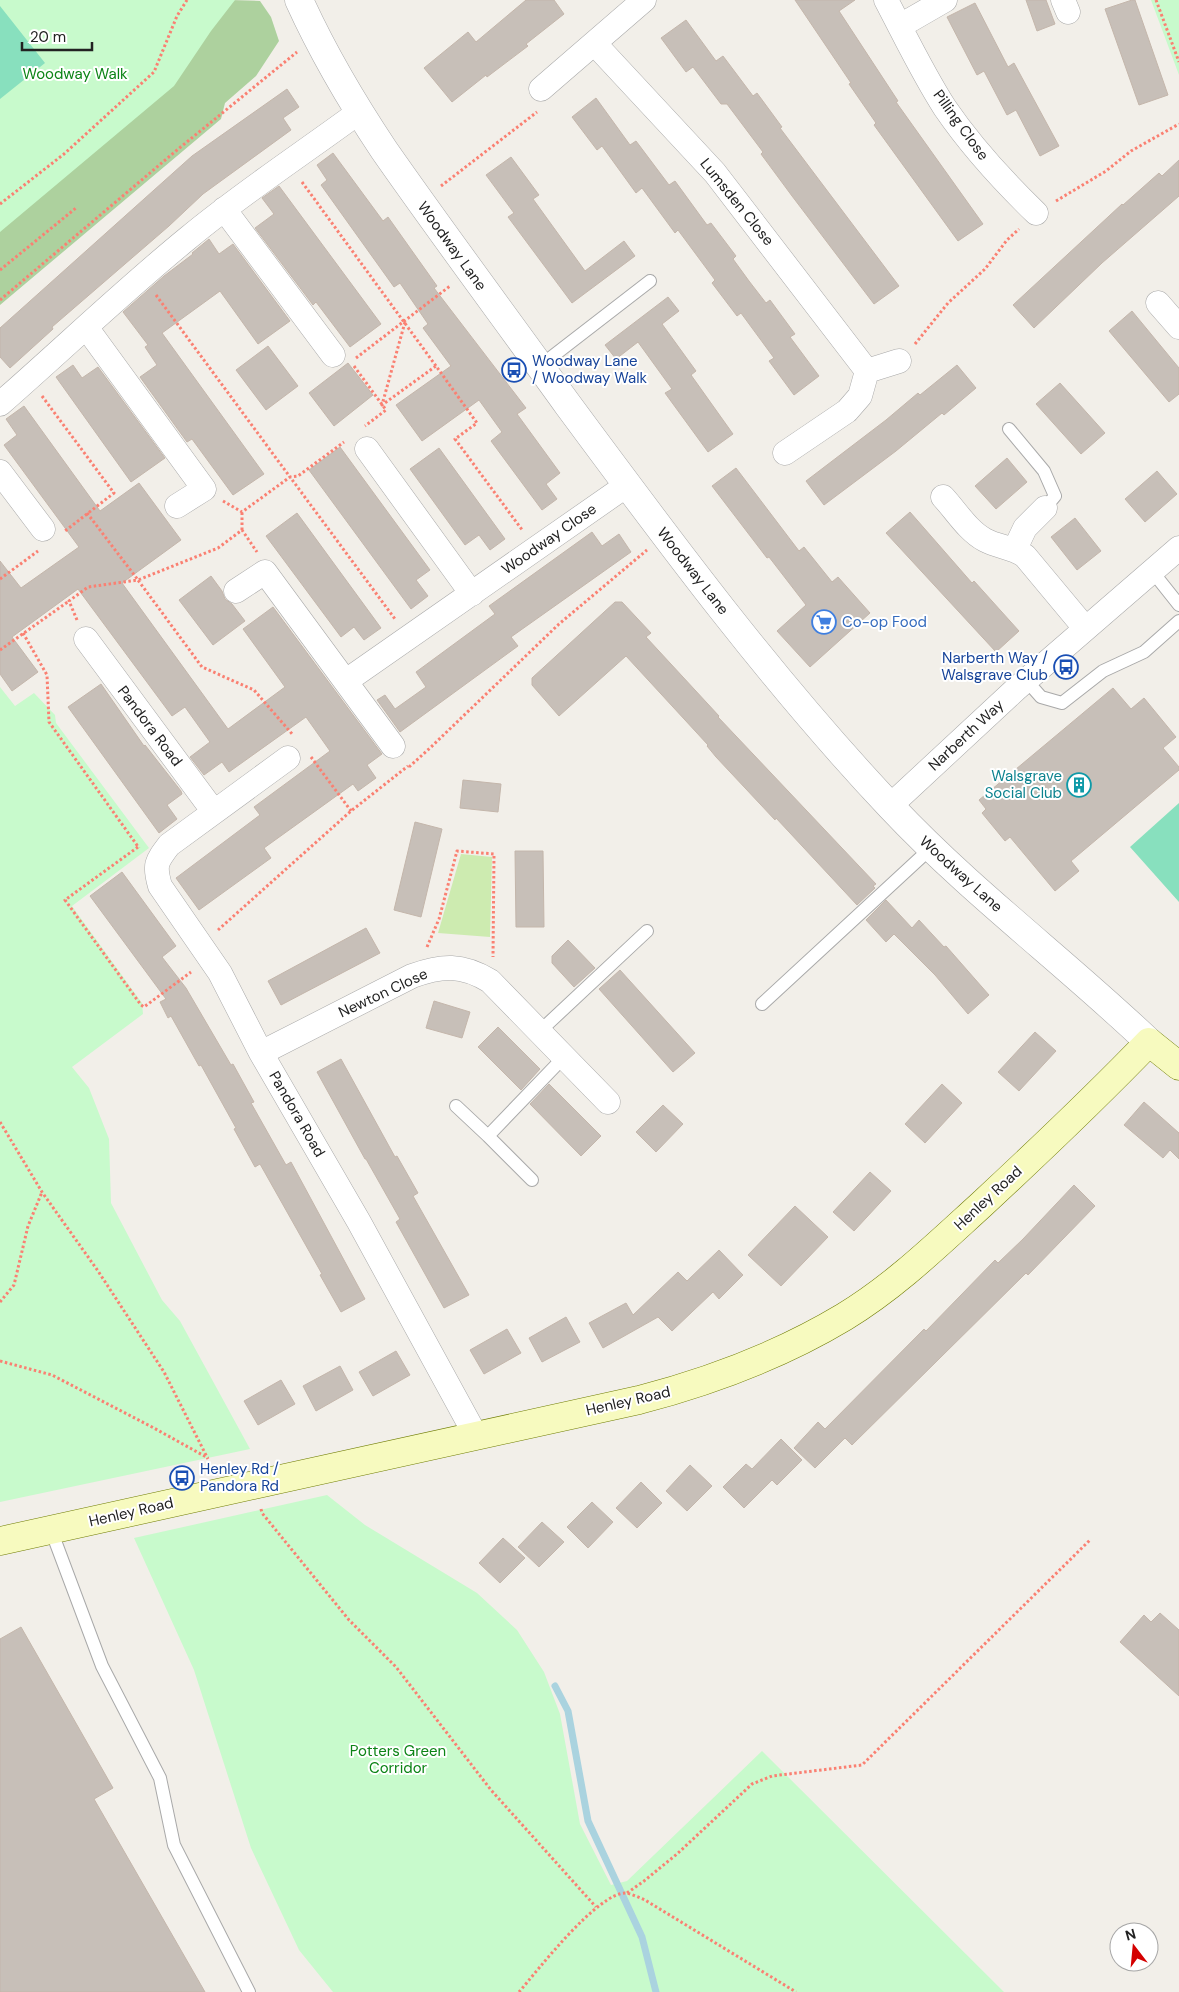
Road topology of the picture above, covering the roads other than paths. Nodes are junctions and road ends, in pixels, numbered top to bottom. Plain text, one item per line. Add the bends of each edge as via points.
1 (299, 0) edge
2 (644, 0) edge
3 (886, 0) edge
4 (945, 0) edge
5 (900, 26) junction
6 (595, 44) junction
7 (540, 89) road end
8 (359, 112) junction
9 (224, 209) junction
10 (1036, 213) dead end
11 (650, 282) dead end
12 (1158, 303) dead end
13 (86, 327) junction
14 (1179, 327) edge
15 (333, 355) dead end
16 (899, 361) dead end
17 (540, 366) junction
18 (867, 371) junction
19 (0, 404) edge
20 (1009, 429) dead end
21 (359, 438) road end
22 (785, 453) dead end
23 (0, 472) edge
24 (627, 485) junction
25 (944, 497) dead end
26 (177, 506) dead end
27 (1045, 508) joint
28 (47, 535) road end
29 (1179, 548) edge
30 (1015, 549) junction
31 (1152, 572) junction
32 (236, 591) dead end
33 (472, 594) junction
34 (1179, 605) edge
35 (1179, 621) edge
36 (1085, 628) junction
37 (86, 639) road end
38 (1026, 680) junction
39 (346, 682) junction
40 (393, 746) road end
41 (298, 751) road end
42 (890, 806) junction
43 (214, 812) junction
44 (931, 848) junction
45 (648, 931) dead end
46 (762, 1004) dead end
47 (539, 1032) junction
48 (1149, 1042) junction
49 (261, 1053) junction
50 (564, 1057) junction
51 (1179, 1066) edge
52 (608, 1102) dead end
53 (456, 1106) dead end
54 (488, 1136) junction
55 (532, 1180) dead end
56 (476, 1436) junction
57 (51, 1530) junction
58 (0, 1541) edge
59 (249, 1992) edge

1 - 8 street, Woodway Lane via 317,40
2 - 6 street
3 - 5 street, Pilling Close
4 - 5 street
5 - 10 street, Pilling Close via 945,108 971,143
6 - 7 street
6 - 18 street, Lumsden Close via 715,172
8 - 9 street
8 - 17 street, Woodway Lane
9 - 13 street
9 - 15 street
11 - 17 lane
12 - 14 street
13 - 19 street
13 - 26 street via 204,489
16 - 18 street
17 - 24 street, Woodway Lane
18 - 22 street via 860,396 847,411
20 - 27 lane via 1044,471 1056,496
21 - 33 street
23 - 28 street
24 - 33 street, Woodway Close
24 - 42 street, Woodway Lane via 761,658
25 - 30 street via 976,535
27 - 30 street via 1025,528
29 - 31 street, Narberth Way
30 - 36 street via 1025,556
31 - 34 lane
31 - 36 street, Narberth Way
32 - 39 street via 265,572
33 - 39 street, Woodway Close
35 - 38 lane via 1144,652 1103,671 1062,703 1041,697
36 - 38 street, Narberth Way
37 - 43 street, Pandora Road
38 - 42 street, Narberth Way
39 - 40 street
41 - 43 street
42 - 44 street, Woodway Lane
43 - 49 street, Pandora Road via 169,846 157,861 157,875 160,886 220,973
44 - 46 lane
44 - 48 street, Woodway Lane via 1100,995
45 - 47 lane
47 - 49 street, Newton Close via 490,981 461,968 444,968 412,976
47 - 50 street, Newton Close
48 - 51 main road, Woodway Lane
48 - 56 main road, Henley Road via 1077,1116 925,1256 887,1288 845,1316 765,1358 690,1387
49 - 56 street, Pandora Road via 359,1222
50 - 52 street, Newton Close
50 - 54 lane
53 - 54 lane
54 - 55 lane
56 - 57 main road, Henley Road
57 - 58 main road, Henley Road
57 - 59 lane via 102,1666 160,1778 174,1845

